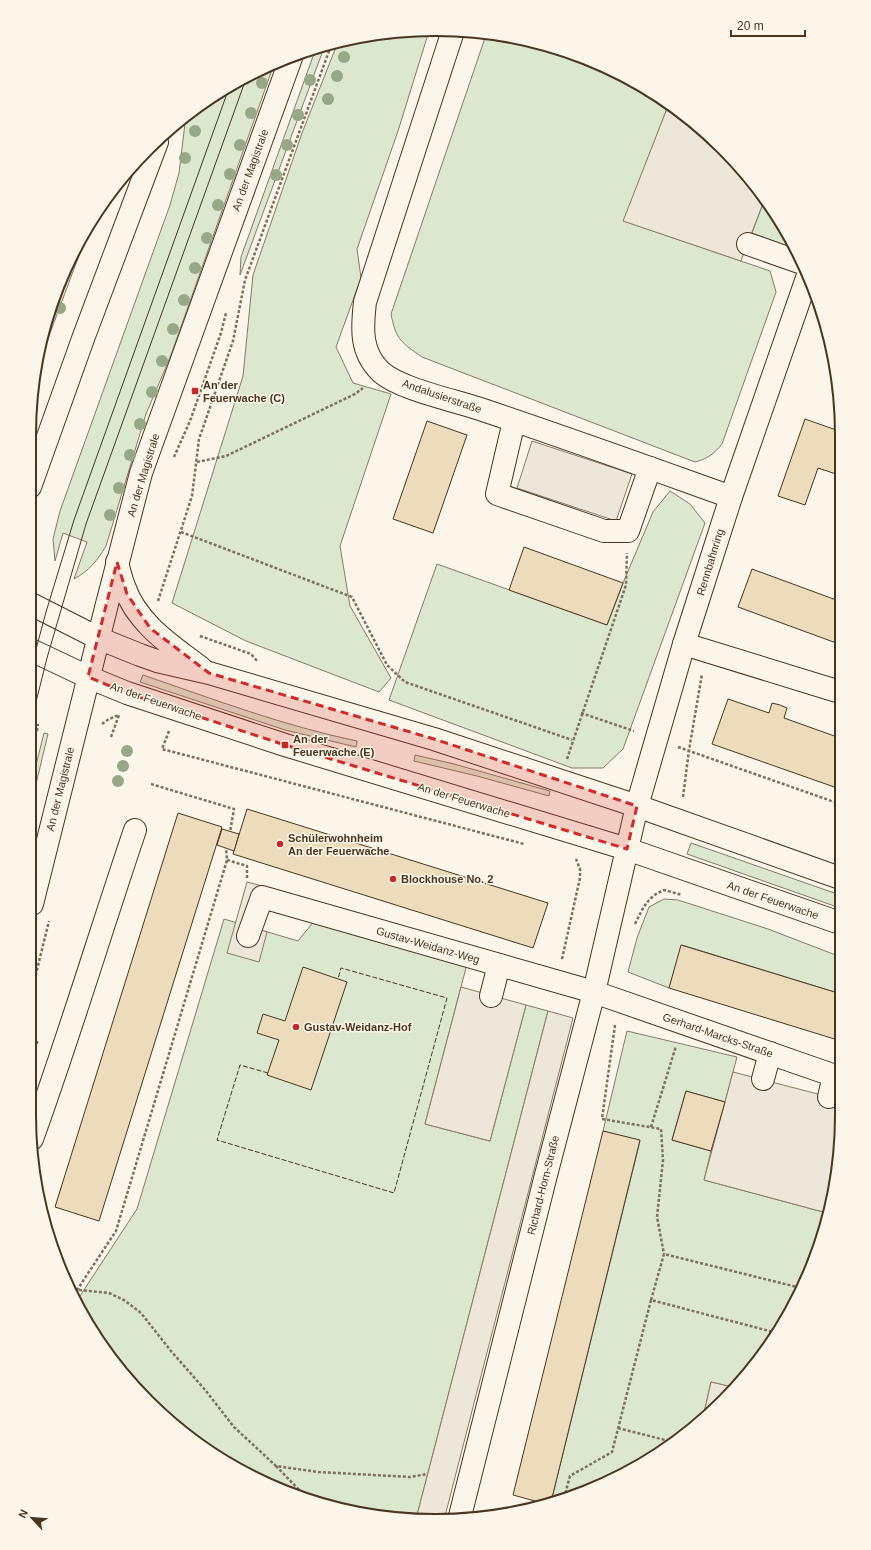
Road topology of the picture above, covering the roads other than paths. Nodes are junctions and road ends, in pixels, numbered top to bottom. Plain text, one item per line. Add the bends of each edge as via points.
1 (451, 37) edge
2 (289, 64) edge
3 (153, 153) edge
4 (748, 244) dead end
5 (795, 260) edge
6 (805, 283) edge
7 (514, 421) junction
8 (650, 468) junction
9 (36, 470) edge
10 (731, 497) junction
11 (117, 562) junction
12 (36, 607) edge
13 (98, 638) junction
14 (684, 644) junction
15 (36, 652) edge
16 (209, 673) junction
17 (88, 677) junction
18 (835, 690) edge
19 (637, 806) junction
20 (135, 830) dead end
21 (627, 850) junction
22 (835, 876) edge
23 (36, 888) edge
24 (835, 921) edge
25 (248, 936) dead end
26 (499, 965) junction
27 (594, 992) junction
28 (491, 996) dead end
29 (770, 1053) junction
30 (835, 1076) edge
31 (763, 1079) dead end
32 (835, 1084) edge
33 (829, 1097) dead end
34 (36, 1127) edge
35 (461, 1513) edge

1 - 7 street, Andalusierstraße via 365,302 363,339 369,358 382,372 403,385
2 - 11 street, An der Magistrale via 141,473
3 - 9 street
4 - 5 street
6 - 10 street, Rennbahnring
7 - 8 street, Andalusierstraße
7 - 8 street via 497,494 604,531 628,531
8 - 10 street, Andalusierstraße
10 - 14 street, Rennbahnring
11 - 13 street, An der Magistrale
11 - 16 street via 127,594 150,628
12 - 13 street
13 - 16 street via 157,661
13 - 17 street, An der Magistrale
14 - 18 street
14 - 19 street, Rennbahnring
15 - 17 street, An der Feuerwache
16 - 19 street via 434,739
17 - 21 street, An der Feuerwache via 125,703 285,745
17 - 23 street, An der Magistrale
19 - 21 street, Rennbahnring
19 - 22 street
20 - 34 street
21 - 24 street, An der Feuerwache
21 - 27 street, Richard-Horn-Straße
25 - 26 street, Gustav-Weidanz-Weg via 262,897
26 - 27 street, Gustav-Weidanz-Weg
26 - 28 street
27 - 29 street, Gerhard-Marcks-Straße
27 - 35 street, Richard-Horn-Straße
29 - 30 street, Gerhard-Marcks-Straße
29 - 31 street
32 - 33 street

